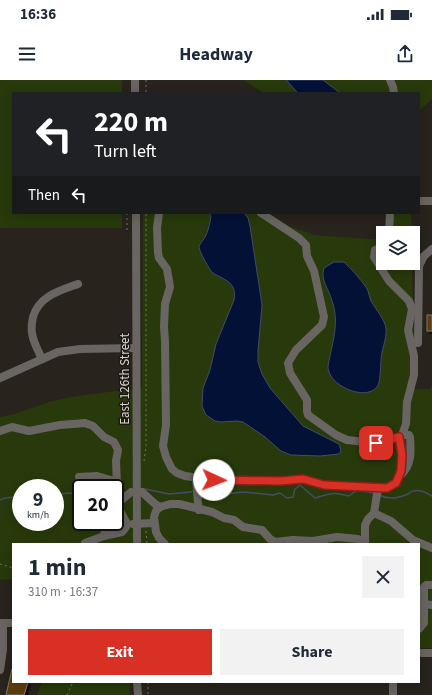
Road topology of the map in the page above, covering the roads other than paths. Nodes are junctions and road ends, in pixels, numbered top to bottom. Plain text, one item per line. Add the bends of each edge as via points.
1 (135, 80) edge
2 (390, 80) edge
3 (135, 92) edge
4 (394, 92) edge
5 (420, 201) edge
6 (432, 201) edge
7 (136, 214) edge
8 (159, 214) edge
9 (263, 214) edge
10 (390, 214) edge
11 (389, 226) edge
12 (432, 249) edge
13 (376, 250) edge
14 (376, 260) edge
15 (382, 270) edge
16 (78, 284) dead end
17 (418, 344) dead end
18 (136, 348) junction
19 (42, 359) junction
20 (0, 378) edge
21 (0, 431) edge
22 (401, 436) junction
23 (79, 477) dead end
24 (102, 479) edge
25 (117, 479) edge
26 (196, 488) junction
27 (132, 492) dead end
28 (142, 492) dead end
29 (377, 493) junction
30 (124, 498) edge
31 (160, 506) junction
32 (187, 506) junction
33 (199, 510) junction
34 (374, 514) junction
35 (124, 518) edge
36 (154, 523) junction
37 (137, 524) junction
38 (365, 525) junction
39 (126, 526) junction
40 (104, 531) edge
41 (105, 535) junction
42 (356, 539) junction
43 (85, 543) edge
44 (137, 543) edge
45 (164, 543) edge
46 (364, 543) edge
47 (365, 543) edge
48 (432, 548) edge
49 (432, 585) edge
50 (428, 604) edge
51 (2, 623) edge
52 (425, 625) edge
53 (420, 653) edge
54 (432, 653) edge
55 (0, 670) edge
56 (137, 683) edge
57 (393, 683) edge
58 (138, 695) edge
59 (393, 695) edge

1 - 3 street
2 - 4 street
5 - 6 street
7 - 18 street, East 126th Street
8 - 26 street via 156,228 158,252 166,269 170,287 165,304 166,425 163,448 167,460 175,471
9 - 22 street via 304,243 315,275 323,321 296,350 288,363 290,373 306,400 308,415 347,440 376,443
10 - 11 street
12 - 17 street via 424,256 419,266
13 - 14 street
15 - 22 street via 391,284 409,301 412,310 408,330 414,356 414,375 407,402 406,424
16 - 19 street via 46,297 35,311 32,332
18 - 19 street via 70,350 50,354
18 - 37 street, East 126th Street via 140,467
19 - 20 street
21 - 25 street via 12,427 29,431 70,424 91,424 104,437 116,444
22 - 29 street via 410,437 411,459 396,483
23 - 24 street via 97,476
26 - 29 street via 224,481 303,479 324,485 351,485
26 - 32 street via 192,502
26 - 33 street
27 - 30 street
28 - 31 street via 154,504
29 - 34 street
31 - 32 street
31 - 36 street via 155,513
32 - 33 street
33 - 42 street via 234,520 246,528 262,530 275,542
34 - 38 street
34 - 48 street via 391,521 413,540
35 - 39 street
36 - 37 street
36 - 45 street via 158,536
37 - 39 street
37 - 44 street, East 126th Street
38 - 42 street
38 - 47 street
39 - 41 street via 122,532
40 - 41 street
41 - 43 street
42 - 46 street
49 - 50 street via 424,587
50 - 52 street
51 - 55 street via 3,650
53 - 54 street
56 - 58 street
57 - 59 street

